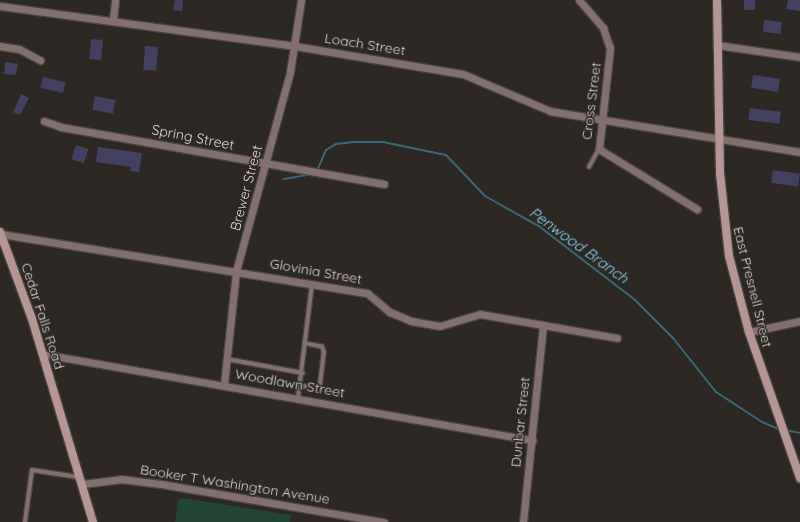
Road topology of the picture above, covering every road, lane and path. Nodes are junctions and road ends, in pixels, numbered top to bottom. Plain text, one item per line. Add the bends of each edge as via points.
1 (115, 0) edge
2 (301, 0) edge
3 (579, 0) edge
4 (717, 0) edge
5 (0, 6) edge
6 (113, 20) junction
7 (717, 45) junction
8 (0, 46) edge
9 (295, 46) junction
10 (800, 57) edge
11 (40, 60) dead end
12 (601, 120) junction
13 (44, 121) dead end
14 (719, 138) junction
15 (599, 149) junction
16 (800, 152) edge
17 (264, 164) junction
18 (589, 167) dead end
19 (384, 184) dead end
20 (697, 209) dead end
21 (0, 233) edge
22 (236, 271) junction
23 (312, 284) junction
24 (800, 321) edge
25 (543, 326) junction
26 (749, 332) junction
27 (617, 338) dead end
28 (306, 344) junction
29 (43, 354) junction
30 (227, 359) junction
31 (303, 373) junction
32 (224, 384) junction
33 (302, 386) junction
34 (298, 398) junction
35 (532, 440) junction
36 (800, 478) edge
37 (81, 481) junction
38 (22, 521) edge
39 (93, 522) edge
40 (384, 522) edge
41 (523, 522) edge

1 - 6 street
2 - 9 street, Brewer Street
3 - 12 street, Cross Street via 603,28 610,48
4 - 7 main road, East Presnell Street
5 - 6 street, Loach Street
6 - 9 street, Loach Street
7 - 10 street
7 - 14 main road, East Presnell Street
8 - 11 street via 19,49
9 - 12 street, Loach Street via 471,76 550,112
9 - 17 street, Brewer Street
12 - 14 street, Loach Street
12 - 15 street, Cross Street
13 - 17 street, Spring Street
14 - 16 street, Loach Street
14 - 26 main road, East Presnell Street via 722,211
15 - 18 lane
15 - 20 street, Cross Street
17 - 19 street, Spring Street
17 - 22 street, Brewer Street
21 - 22 street, Glovinia Street
21 - 29 main road, Cedar Falls Road
22 - 23 street, Glovinia Street
22 - 30 street, Brewer Street
23 - 25 street, Glovinia Street via 366,293 390,312 411,321 440,326 473,314
23 - 28 lane
24 - 26 street
25 - 27 street, Glovinia Street
25 - 35 street, Dunbar Street
26 - 36 main road, East Presnell Street
28 - 31 lane
28 - 33 lane via 322,347 324,353 318,388
29 - 32 street, Woodlawn Street
29 - 37 main road, Cedar Falls Road
30 - 31 lane
30 - 32 street, Brewer Street
31 - 33 lane
32 - 34 street, Woodlawn Street
33 - 34 lane
34 - 35 street, Woodlawn Street
35 - 41 street, Dunbar Street
37 - 38 lane via 32,470
37 - 39 main road, Cedar Falls Road
37 - 40 street, Booker T Washington Avenue via 121,479 161,484

